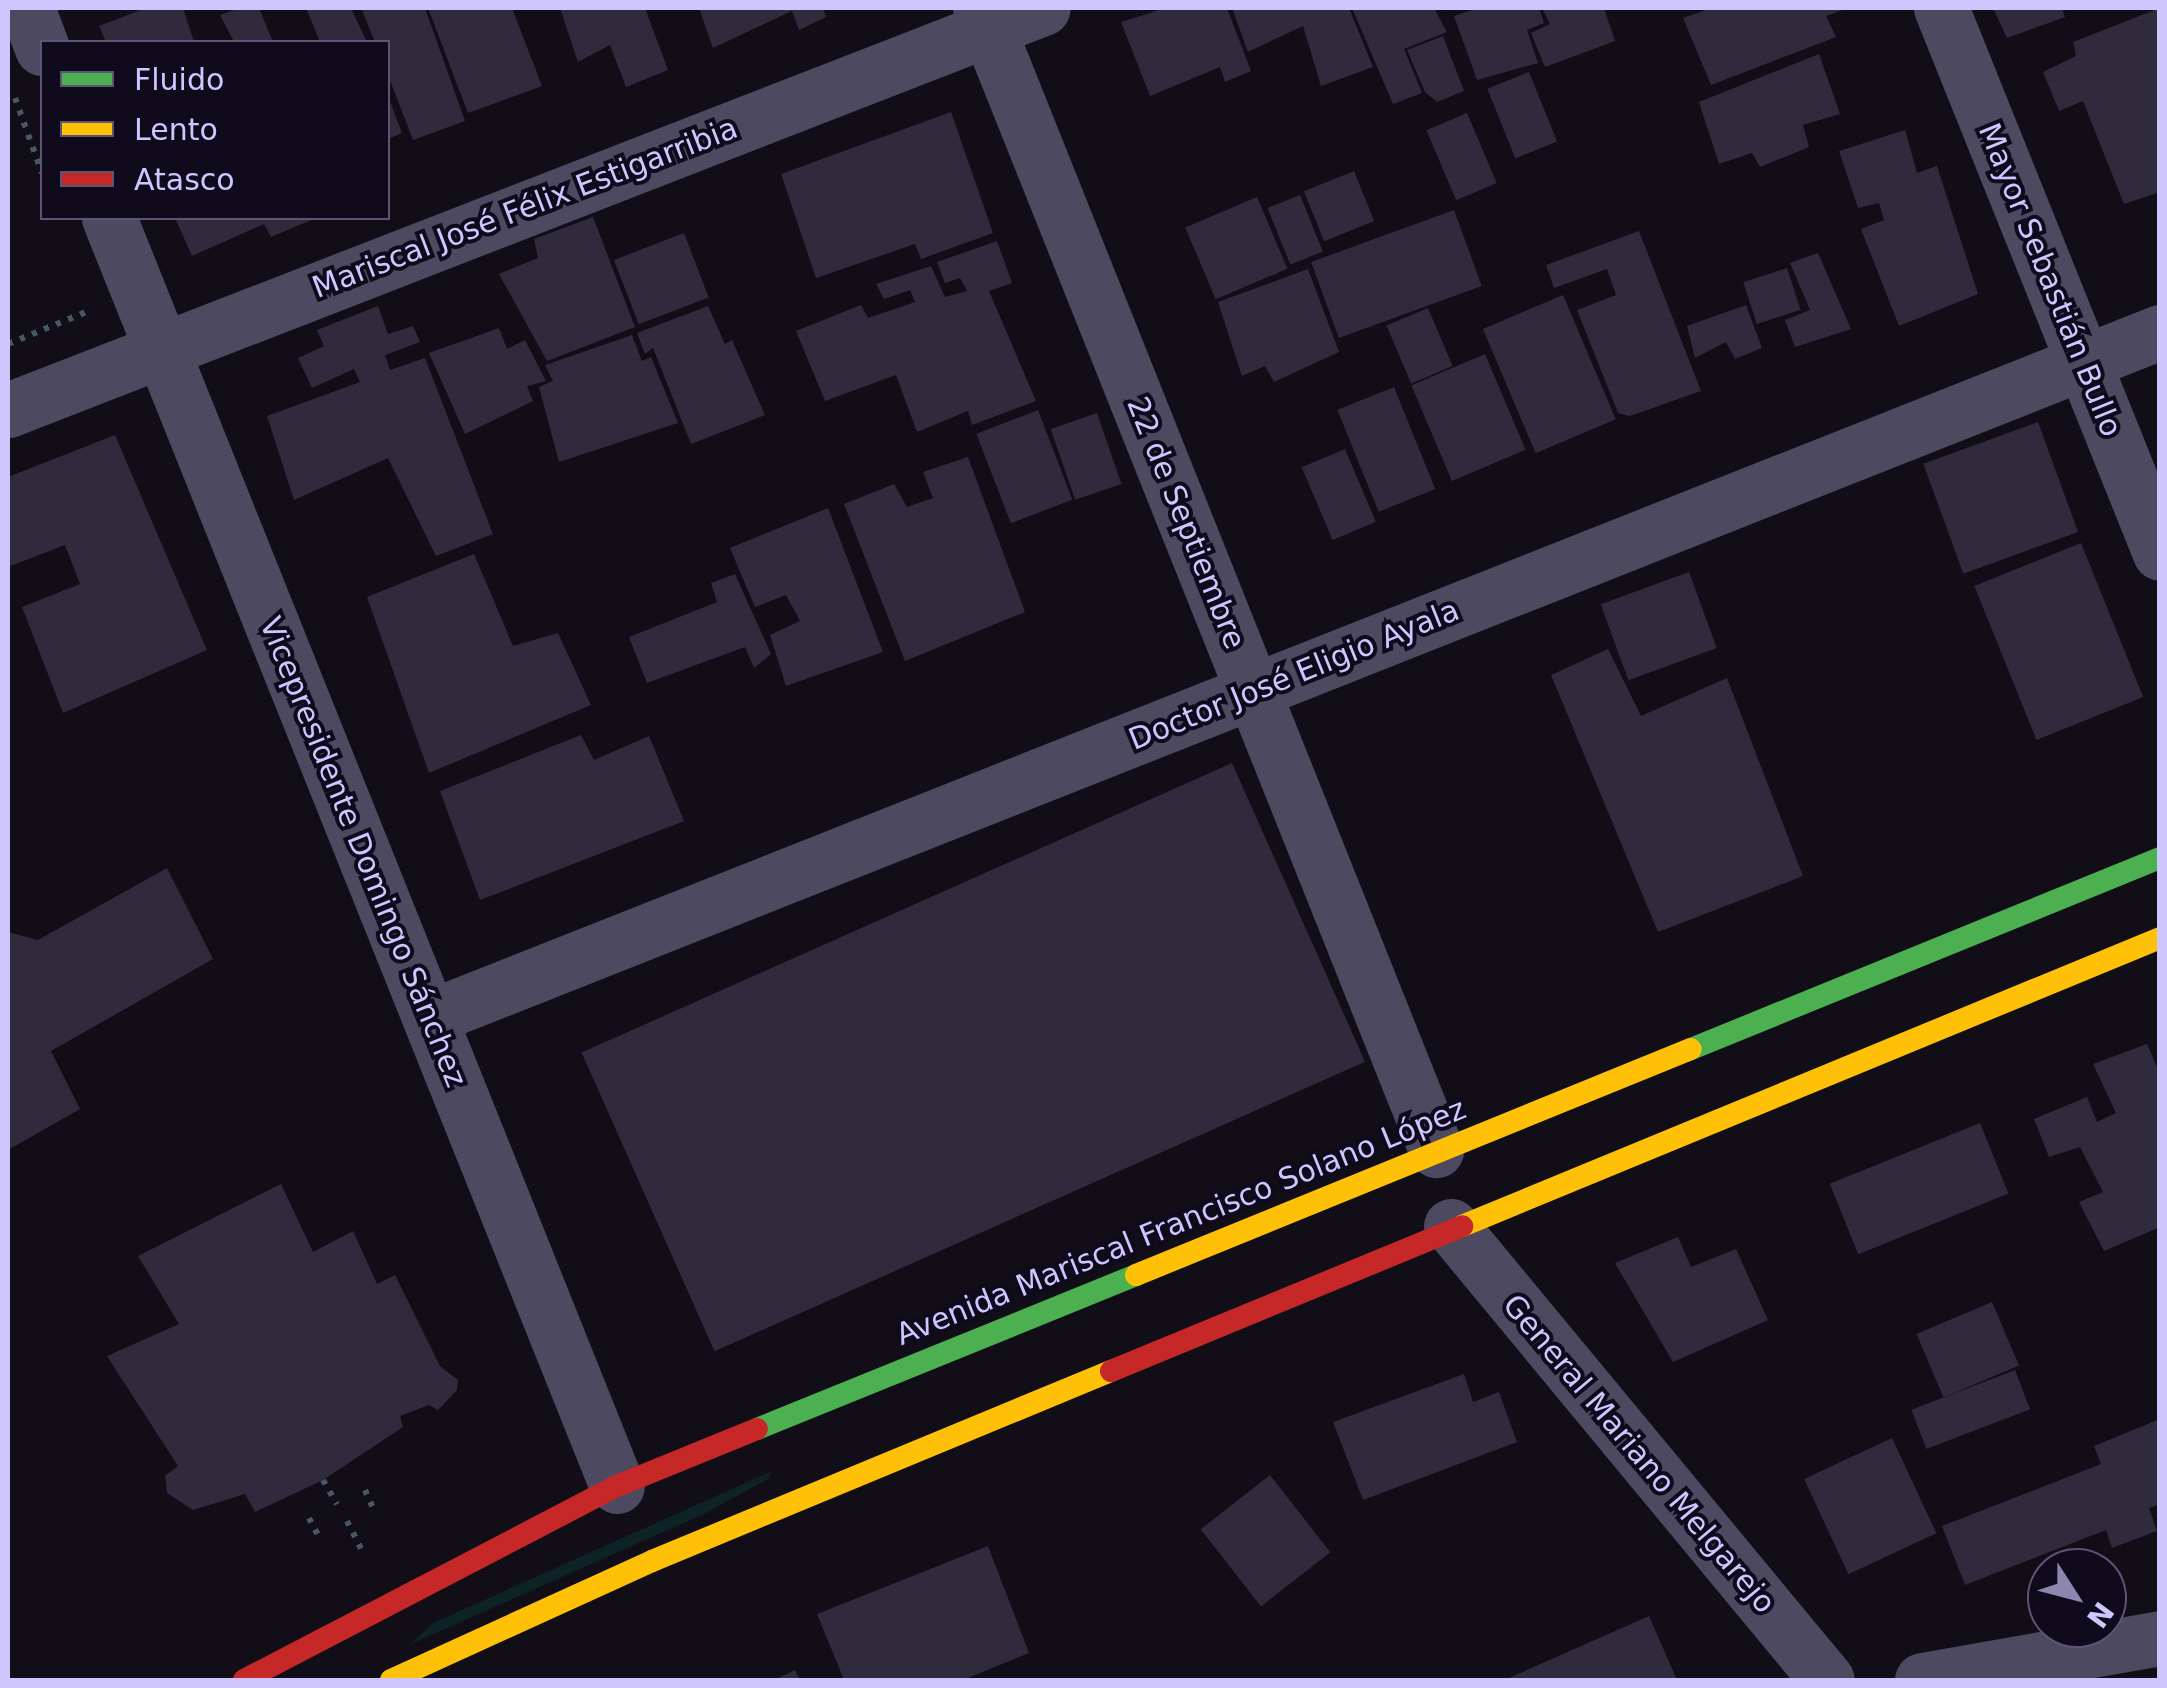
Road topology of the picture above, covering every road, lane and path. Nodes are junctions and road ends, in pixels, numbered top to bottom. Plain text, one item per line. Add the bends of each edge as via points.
1 (26, 8) edge
2 (1043, 8) edge
3 (1941, 8) edge
4 (984, 18) edge
5 (40, 43) edge
6 (13, 94) dead end
7 (40, 168) edge
8 (110, 220) edge
9 (86, 313) dead end
10 (2160, 332) edge
11 (8, 344) edge
12 (160, 348) junction
13 (2083, 363) junction
14 (8, 410) edge
15 (2160, 553) edge
16 (1253, 691) junction
17 (2160, 858) edge
18 (2160, 938) edge
19 (430, 1017) junction
20 (1436, 1150) junction
21 (1451, 1226) junction
22 (323, 1480) dead end
23 (617, 1486) junction
24 (364, 1490) dead end
25 (337, 1504) dead end
26 (373, 1508) dead end
27 (309, 1518) dead end
28 (346, 1522) dead end
29 (318, 1535) dead end
30 (363, 1553) dead end
31 (2160, 1638) edge
32 (244, 1680) edge
33 (391, 1680) edge
34 (1827, 1680) edge
35 (1922, 1680) edge

1 - 5 street
2 - 4 street, Mariscal José Félix Estigarribia
3 - 13 street, Mayor Sebastián Bullo
4 - 12 street, Mariscal José Félix Estigarribia
4 - 16 street, 22 de Septiembre
6 - 7 path
8 - 12 street, Vicepresidente Domingo Sánchez
9 - 11 path
10 - 13 street, Doctor José Eligio Ayala
12 - 14 street, Mariscal José Félix Estigarribia
12 - 19 street, Vicepresidente Domingo Sánchez
13 - 15 street, Mayor Sebastián Bullo
13 - 16 street, Doctor José Eligio Ayala
16 - 19 street, Doctor José Eligio Ayala
16 - 20 street, 22 de Septiembre
17 - 20 highway, Avenida Mariscal Francisco Solano López
18 - 21 highway
19 - 23 street, Vicepresidente Domingo Sánchez
20 - 23 highway, Avenida Mariscal Francisco Solano López
21 - 33 highway via 652,1561
21 - 34 street, General Mariano Melgarejo
22 - 25 path
23 - 32 highway, Avenida Mariscal Francisco Solano López
24 - 26 path
27 - 29 path
28 - 30 path
31 - 35 street

